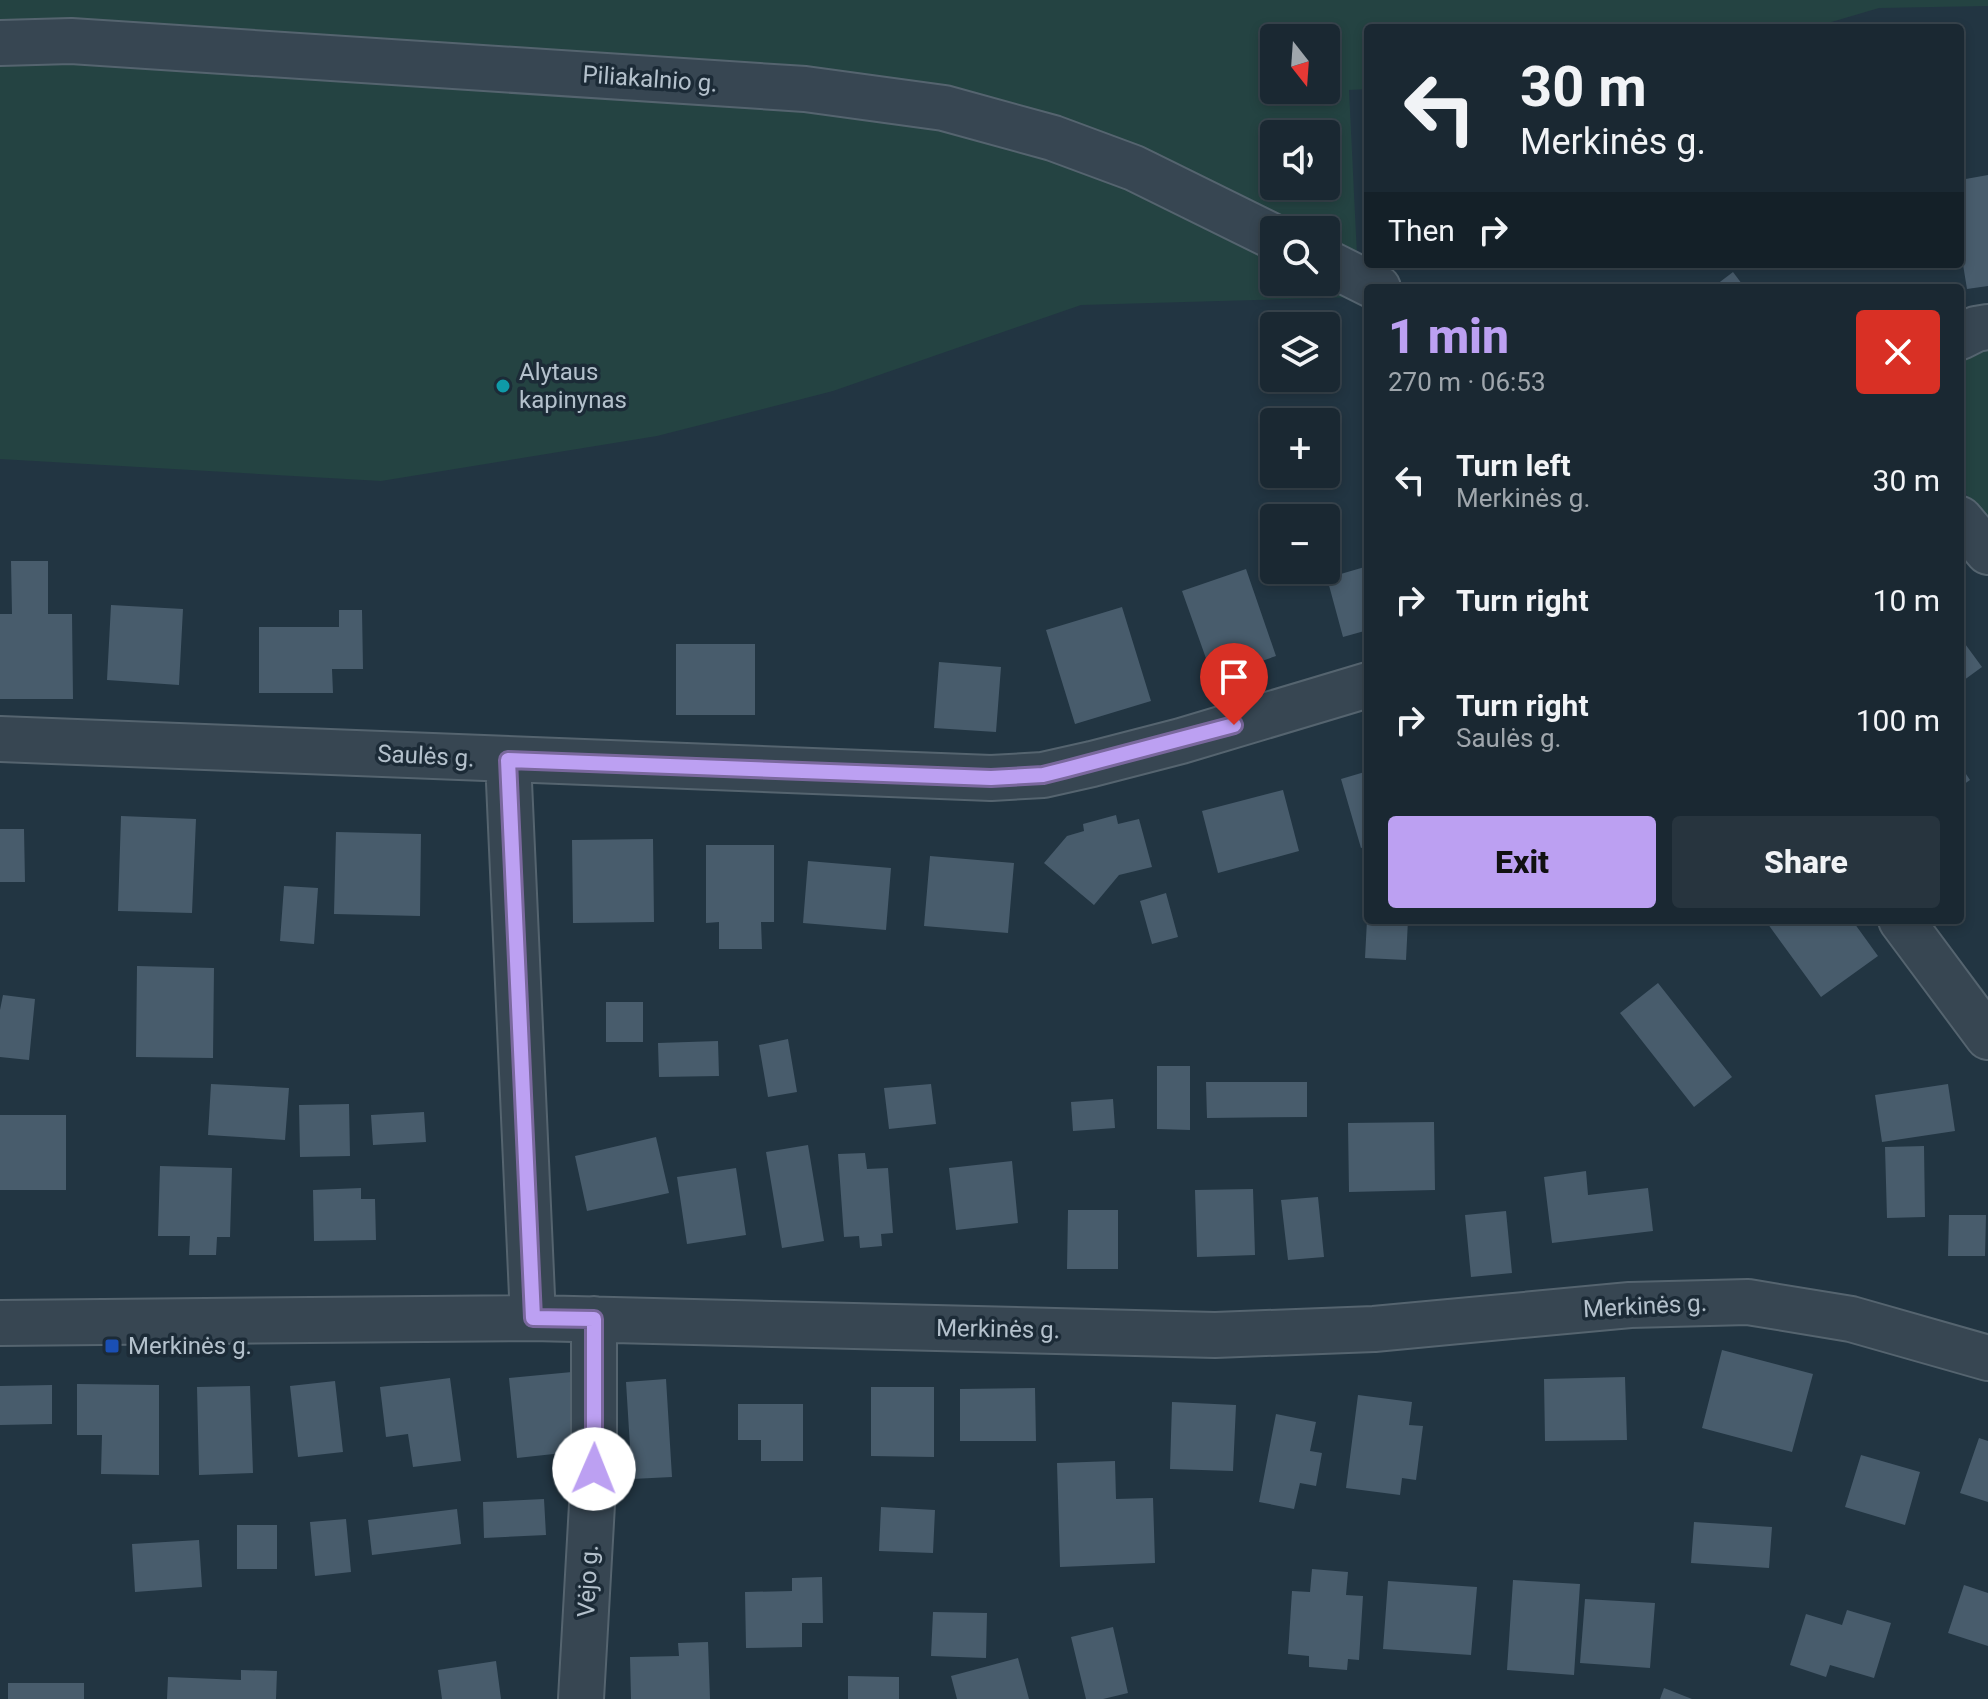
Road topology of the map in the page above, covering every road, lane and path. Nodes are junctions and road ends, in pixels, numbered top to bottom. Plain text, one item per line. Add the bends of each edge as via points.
1 (0, 43) edge
2 (1260, 230) edge
3 (1340, 269) edge
4 (1370, 284) edge
5 (1988, 327) edge
6 (1964, 335) edge
7 (1964, 524) edge
8 (1988, 552) edge
9 (1364, 686) edge
10 (0, 739) edge
11 (508, 760) junction
12 (1904, 924) edge
13 (1988, 1037) edge
14 (533, 1318) junction
15 (594, 1319) junction
16 (0, 1323) edge
17 (1988, 1358) edge
18 (581, 1699) edge

1 - 2 street, Piliakalnio g. via 71,41 805,89 944,108 1053,138 1134,168
3 - 4 street
5 - 6 street
7 - 8 street
9 - 11 street, Saulės g. via 1181,741 1043,775 991,778
10 - 11 street, Saulės g.
11 - 14 street
12 - 13 street
14 - 15 street, Merkinės g.
14 - 16 street, Merkinės g.
15 - 17 street, Merkinės g. via 1215,1335 1374,1329 1630,1305 1748,1302 1851,1319
15 - 18 street, Vėjo g. via 594,1469

